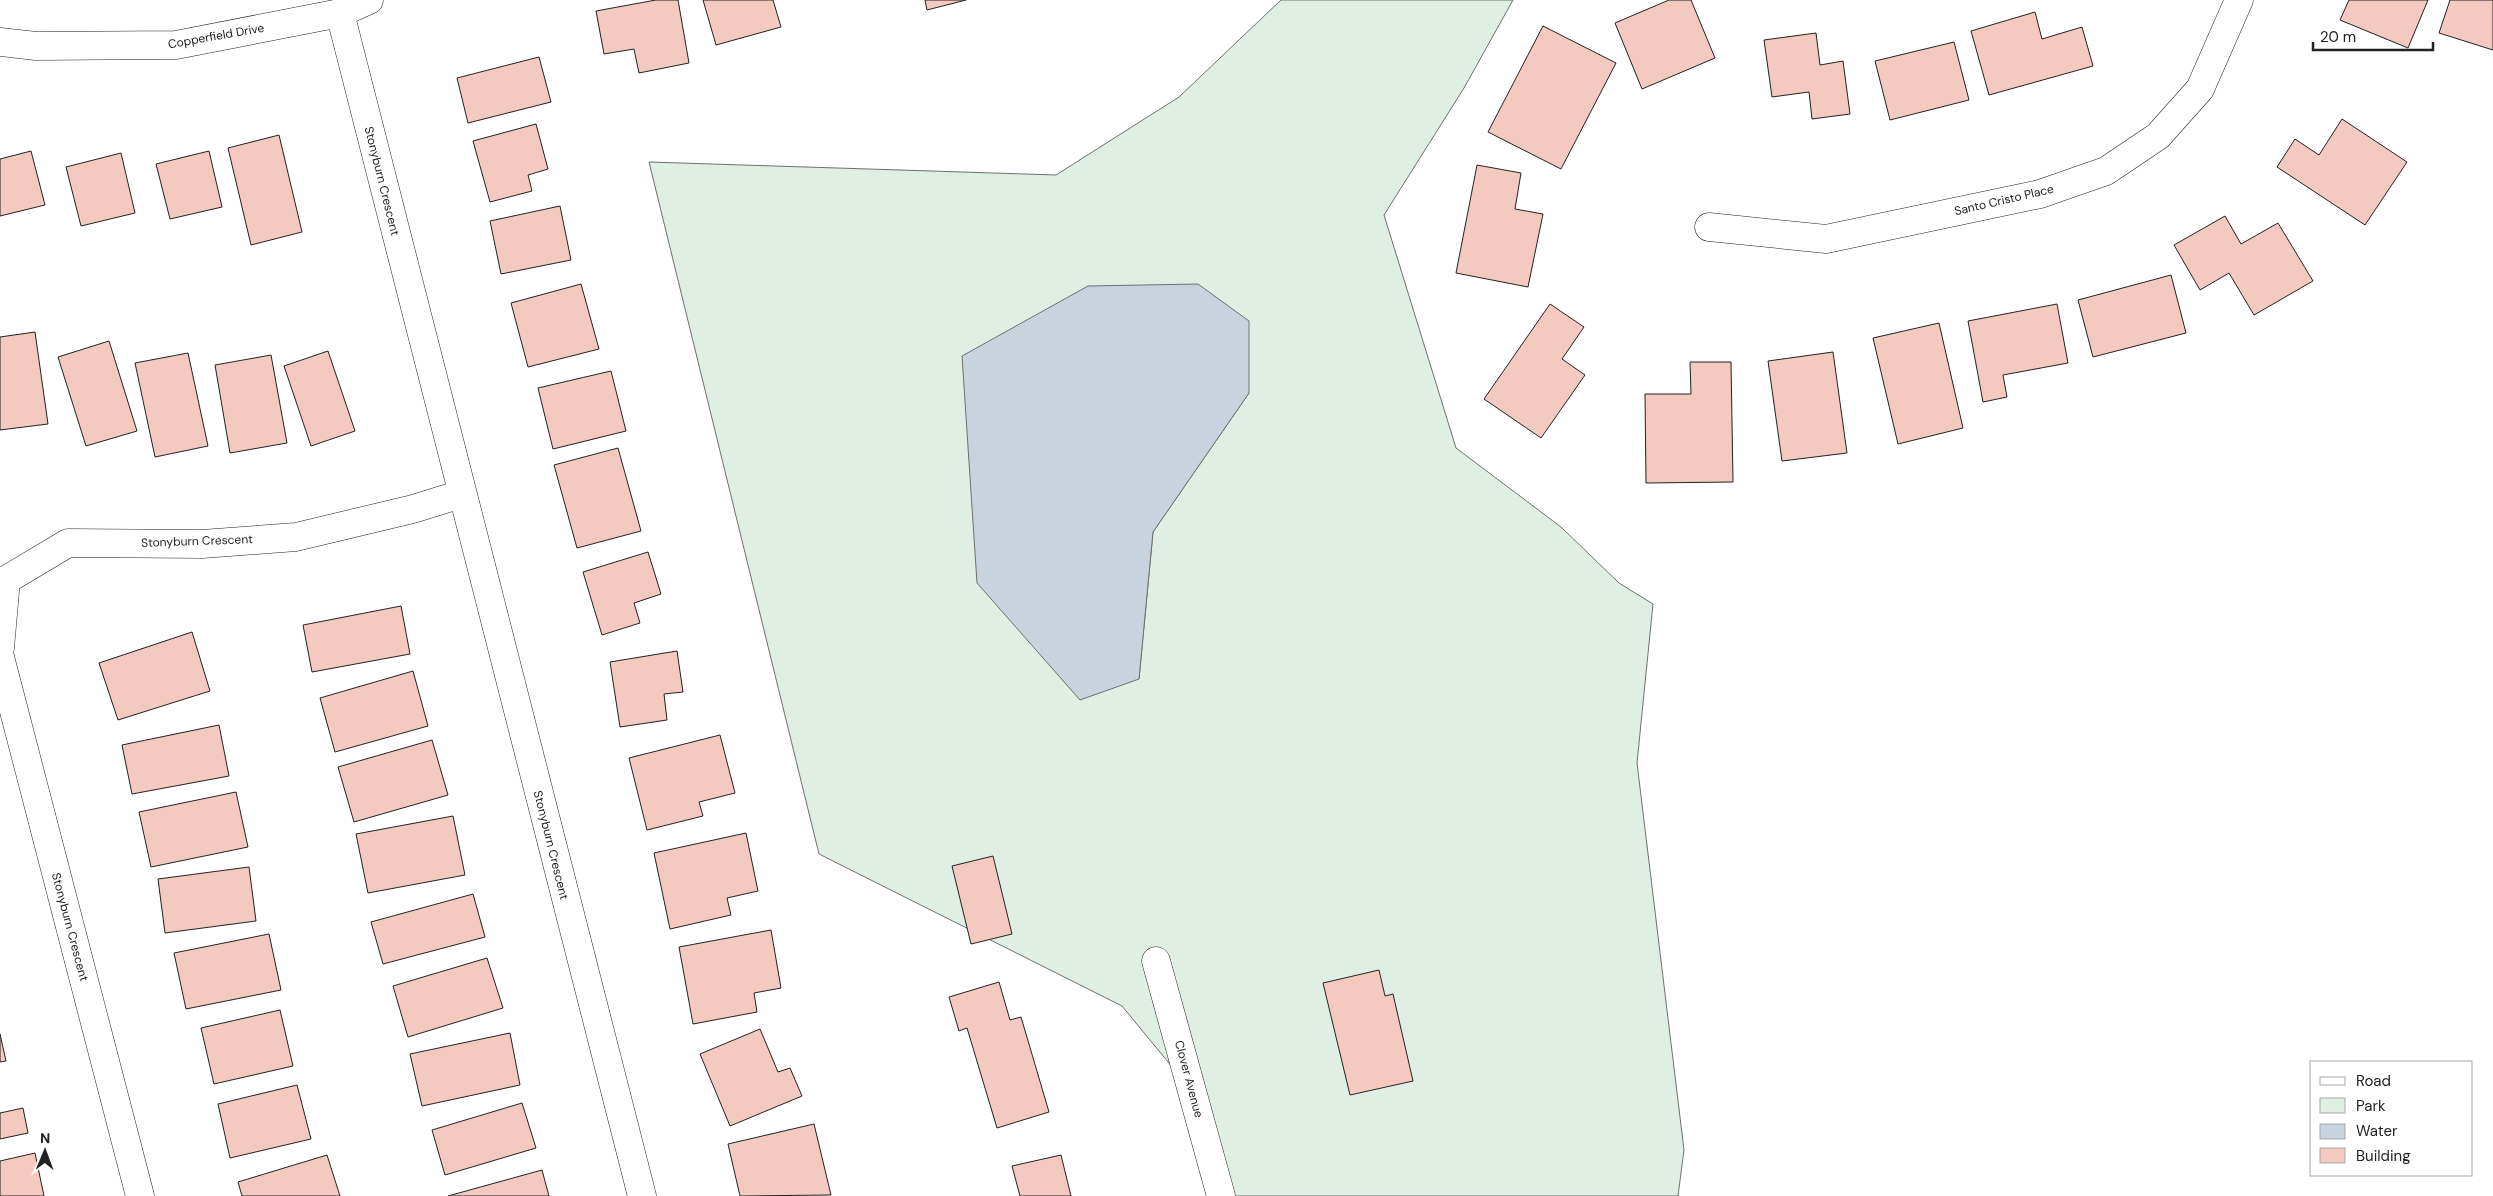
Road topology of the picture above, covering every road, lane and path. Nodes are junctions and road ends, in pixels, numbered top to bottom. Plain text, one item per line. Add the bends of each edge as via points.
1 (369, 0) edge
2 (2239, 0) edge
3 (340, 13) junction
4 (0, 42) edge
5 (1709, 227) dead end
6 (461, 494) junction
7 (0, 648) edge
8 (0, 657) edge
9 (1156, 961) dead end
10 (140, 1196) edge
11 (642, 1196) edge
12 (1222, 1196) edge

1 - 3 street, Copperfield Drive
2 - 5 street, Santo Cristo Place via 2200,89 2158,136 2106,171 2040,194 1826,239
3 - 4 street, Copperfield Drive via 176,45 36,46
3 - 6 street, Stonyburn Crescent
6 - 7 street, Stonyburn Crescent via 296,537 202,544 68,543 6,580
6 - 11 street, Stonyburn Crescent
8 - 10 street, Stonyburn Crescent
9 - 12 street, Clover Avenue

